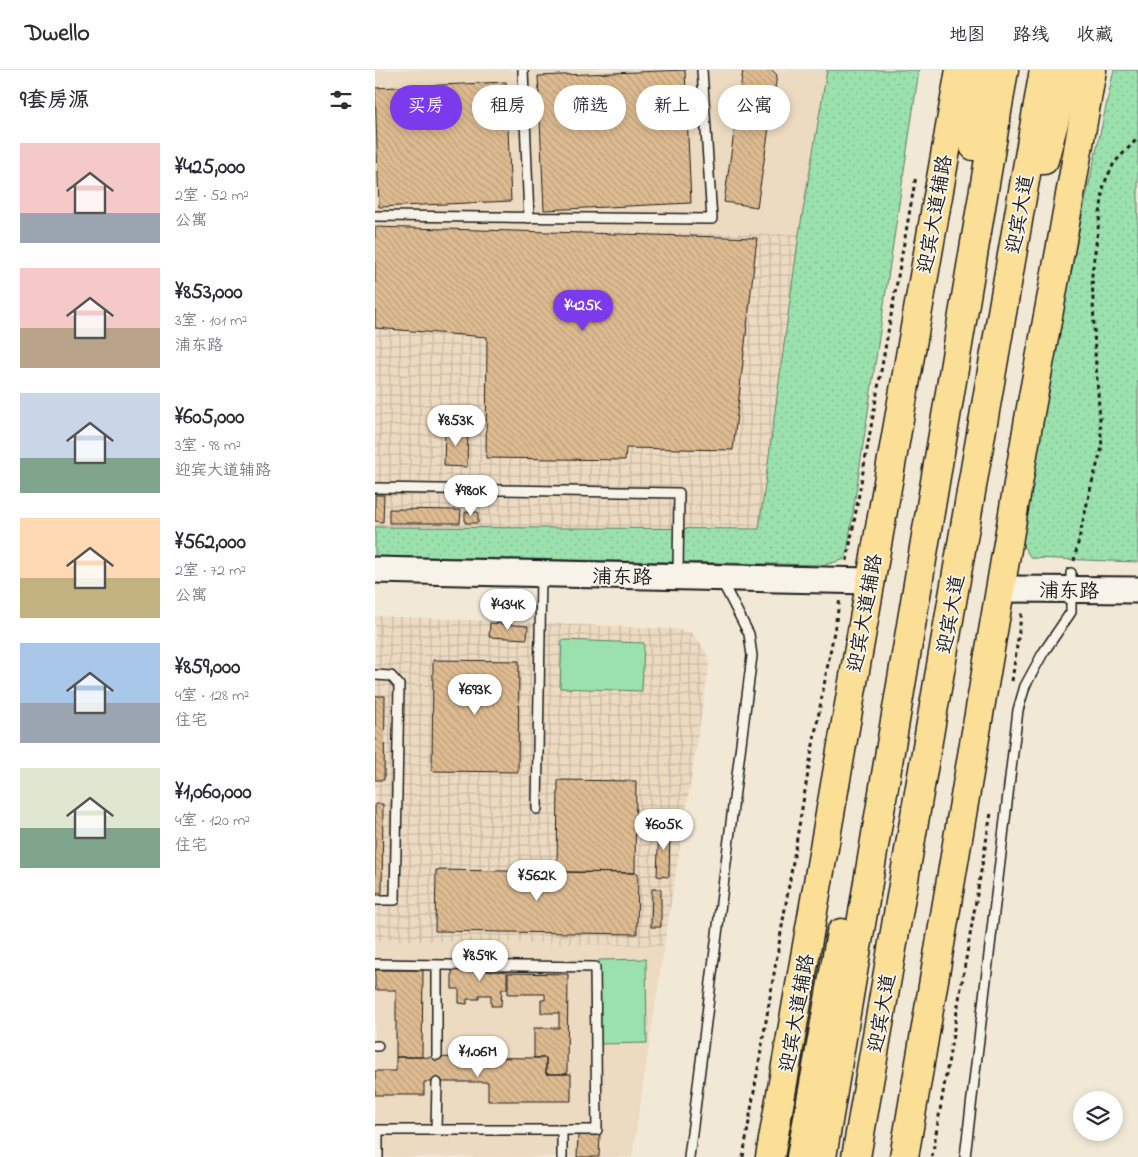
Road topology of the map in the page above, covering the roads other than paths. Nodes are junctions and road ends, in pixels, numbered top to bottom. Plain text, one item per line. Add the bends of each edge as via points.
1 (523, 70) edge
2 (702, 70) edge
3 (960, 70) edge
4 (983, 70) edge
5 (1004, 70) edge
6 (1044, 70) edge
7 (1068, 70) edge
8 (1092, 70) edge
9 (375, 216) edge
10 (529, 218) junction
11 (1003, 311) junction
12 (953, 376) junction
13 (375, 488) edge
14 (375, 570) edge
15 (541, 574) junction
16 (678, 577) junction
17 (720, 578) junction
18 (856, 581) junction
19 (1071, 582) junction
20 (1138, 590) edge
21 (1012, 595) junction
22 (375, 675) edge
23 (537, 809) dead end
24 (880, 810) junction
25 (375, 900) edge
26 (375, 964) edge
27 (437, 965) junction
28 (437, 1055) dead end
29 (437, 1083) dead end
30 (865, 1109) junction
31 (436, 1130) junction
32 (562, 1130) junction
33 (378, 1157) edge
34 (562, 1157) edge
35 (689, 1157) edge
36 (770, 1157) edge
37 (801, 1157) edge
38 (822, 1157) edge
39 (857, 1157) edge
40 (862, 1157) edge
41 (904, 1157) edge
42 (965, 1157) edge

1 - 10 lane
2 - 10 lane via 712,220
3 - 18 main road, 迎宾大道辅路
4 - 12 main road via 973,159 951,291
5 - 12 main road, 迎宾大道
6 - 11 main road, 迎宾大道
7 - 11 main road
8 - 21 main road via 1030,412
9 - 10 lane
11 - 30 main road, 迎宾大道
12 - 24 main road, 迎宾大道
13 - 16 lane via 679,493
14 - 15 street, 浦东路
15 - 16 street, 浦东路
15 - 23 lane
16 - 17 street, 浦东路
17 - 18 street, 浦东路
17 - 35 lane via 749,634 752,656
18 - 36 main road, 迎宾大道辅路
19 - 20 street, 浦东路
19 - 21 street, 浦东路
19 - 42 lane via 1071,612 1025,686 1018,710
21 - 41 main road
22 - 25 lane via 391,676 399,686 395,900
24 - 37 main road via 839,938
24 - 38 main road, 迎宾大道
26 - 27 lane
27 - 28 lane
27 - 32 lane via 595,967 597,1130
29 - 31 lane
30 - 39 main road, 迎宾大道
30 - 40 main road
31 - 32 lane
31 - 33 lane via 378,1130
32 - 34 lane

